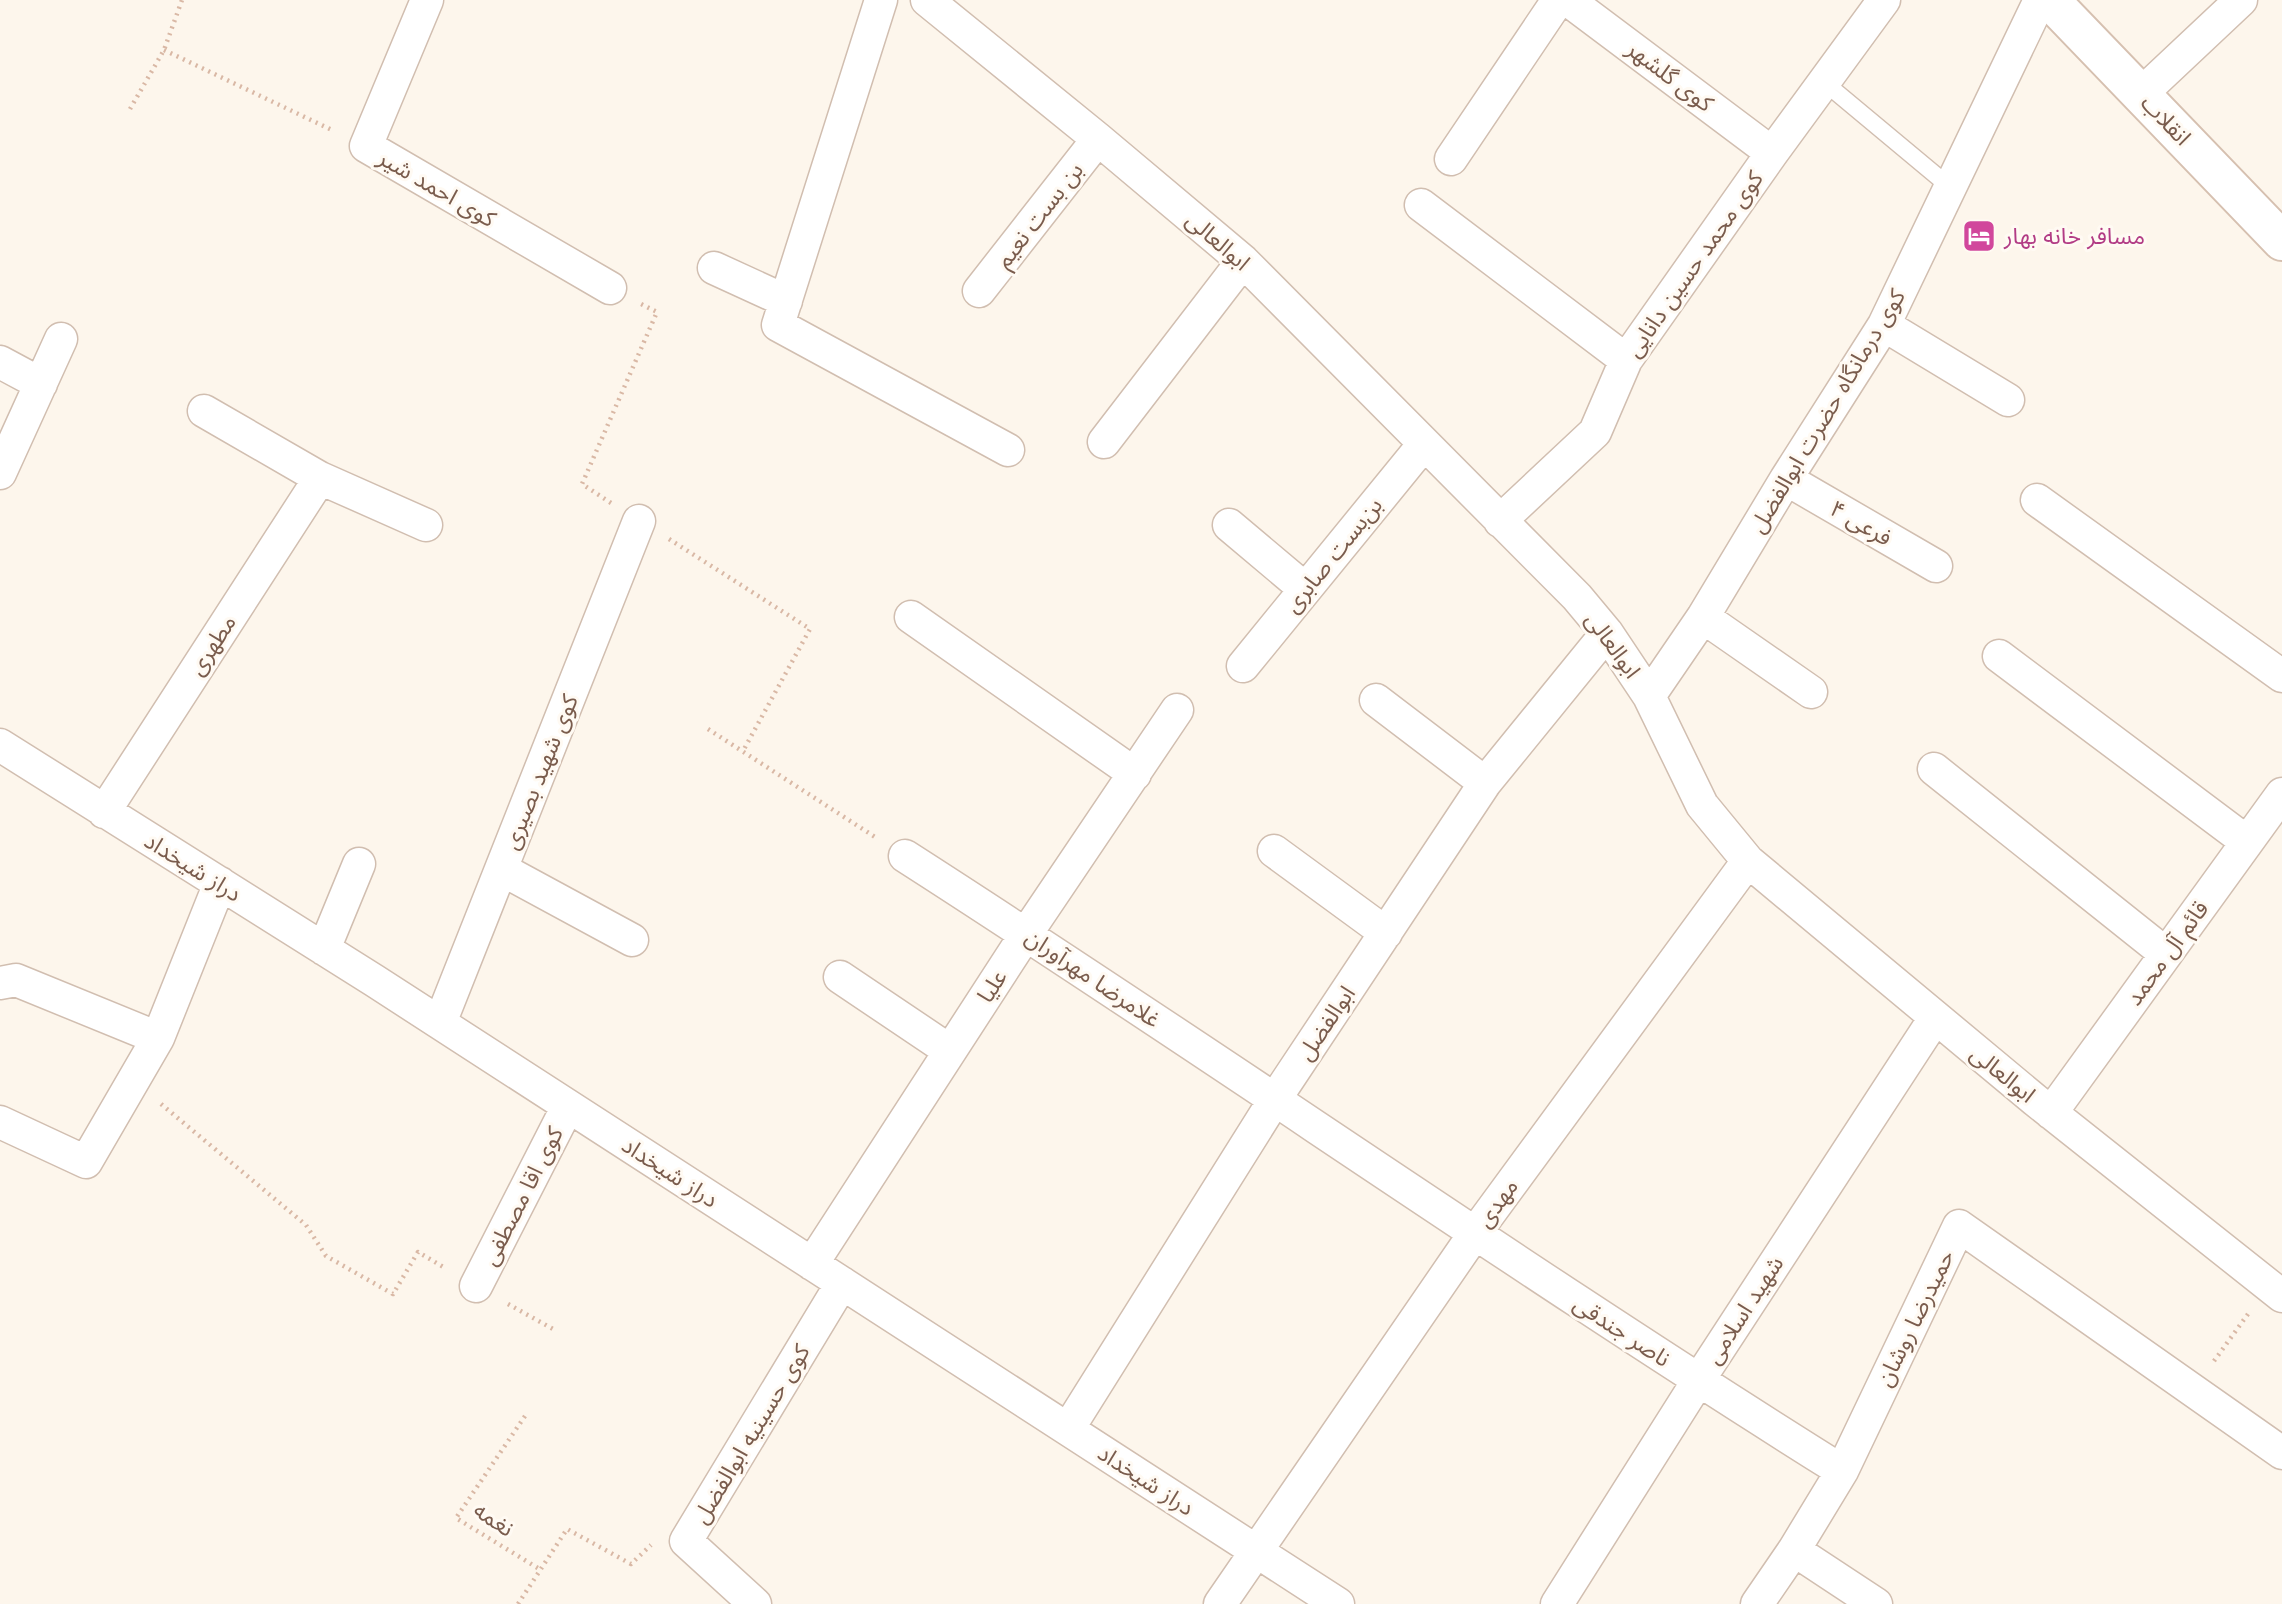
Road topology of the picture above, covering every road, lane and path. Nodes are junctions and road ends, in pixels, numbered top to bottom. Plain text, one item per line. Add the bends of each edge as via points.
1 (182, 0) edge
2 (428, 0) edge
3 (881, 0) edge
4 (927, 0) edge
5 (1558, 0) edge
6 (1568, 0) edge
7 (1884, 0) edge
8 (2040, 0) edge
9 (2050, 0) edge
10 (2241, 0) edge
11 (164, 50) junction
12 (1824, 82) junction
13 (2141, 94) junction
14 (130, 109) dead end
15 (1098, 139) junction
16 (366, 146) junction
17 (1772, 153) junction
18 (1451, 159) dead end
19 (1950, 187) junction
20 (1421, 205) dead end
21 (2282, 241) edge
22 (1243, 261) junction
23 (714, 268) dead end
24 (610, 288) joint
25 (979, 291) dead end
26 (786, 301) junction
27 (1884, 326) junction
28 (61, 339) dead end
29 (1626, 360) junction
30 (0, 362) edge
31 (41, 384) junction
32 (2008, 400) dead end
33 (204, 411) dead end
34 (1104, 442) dead end
35 (1424, 444) junction
36 (1008, 450) dead end
37 (0, 473) edge
38 (320, 478) junction
39 (1786, 479) junction
40 (2037, 500) dead end
41 (639, 521) junction
42 (1500, 521) junction
43 (426, 525) dead end
44 (1229, 525) dead end
45 (1936, 566) dead end
46 (1304, 589) junction
47 (911, 617) dead end
48 (1703, 617) junction
49 (1607, 633) junction
50 (1999, 656) dead end
51 (1243, 666) dead end
52 (2282, 676) edge
53 (1811, 692) dead end
54 (1649, 696) junction
55 (1376, 701) dead end
56 (1177, 710) dead end
57 (708, 729) dead end
58 (0, 745) edge
59 (743, 751) junction
60 (1934, 769) dead end
61 (1135, 774) junction
62 (1485, 783) junction
63 (2282, 794) edge
64 (104, 812) junction
65 (2247, 842) junction
66 (1274, 851) dead end
67 (905, 856) joint
68 (1748, 861) junction
69 (359, 864) dead end
70 (501, 869) junction
71 (220, 883) junction
72 (1386, 933) junction
73 (1026, 934) junction
74 (632, 940) dead end
75 (324, 949) junction
76 (2166, 954) junction
77 (839, 977) dead end
78 (0, 984) edge
79 (1935, 1018) junction
80 (440, 1023) junction
81 (158, 1038) junction
82 (950, 1051) junction
83 (133, 1081) junction
84 (1275, 1099) junction
85 (568, 1106) junction
86 (2051, 1113) junction
87 (0, 1122) edge
88 (1475, 1233) junction
89 (812, 1264) junction
90 (842, 1283) junction
91 (476, 1286) junction
92 (2275, 1291) edge
93 (554, 1329) dead end
94 (1698, 1381) junction
95 (2193, 1391) junction
96 (525, 1416) dead end
97 (1068, 1429) junction
98 (2282, 1453) edge
99 (1842, 1471) junction
100 (686, 1541) junction
101 (1794, 1550) junction
102 (1256, 1551) junction
103 (541, 1570) junction
104 (518, 1604) edge
105 (755, 1604) edge
106 (1220, 1604) edge
107 (1338, 1604) edge
108 (1557, 1604) edge
109 (1757, 1604) edge
110 (1876, 1604) edge

1 - 11 path
2 - 16 street, کوی احمد شیر
3 - 26 street
4 - 15 street, ابوالعالی
5 - 18 street
6 - 17 street, کوی گلشهر
7 - 12 street, کوی محمد حسین دانایی
8 - 19 street, کوی درمانگاه حضرت ابوالفضل
9 - 13 main road, انقلاب
10 - 13 street
11 - 14 path
11 - 16 path
12 - 17 street, کوی محمد حسین دانایی
12 - 19 lane
13 - 21 main road, انقلاب
15 - 22 street, ابوالعالی
15 - 25 street, بن بست نعیم
16 - 24 street, کوی احمد شیر
17 - 29 street, کوی محمد حسین دانایی
19 - 27 street, کوی درمانگاه حضرت ابوالفضل
20 - 29 street
22 - 34 street
22 - 35 street, ابوالعالی
23 - 26 street
24 - 41 path via 657,312 582,484
26 - 36 street via 778,325
27 - 32 street
27 - 39 street, کوی درمانگاه حضرت ابوالفضل
28 - 31 street
29 - 42 street, کوی محمد حسین دانایی via 1595,432
30 - 31 street
31 - 37 street
33 - 38 street
35 - 42 street, ابوالعالی
35 - 46 street, بن‌بست صابری
38 - 43 street
38 - 64 street, مطهری
39 - 45 street, فرعی ۴
39 - 48 street, کوی درمانگاه حضرت ابوالفضل
40 - 52 street
41 - 59 path via 810,629
41 - 70 street, کوی شهید بصیری
42 - 49 street, ابوالعالی
44 - 46 street
46 - 51 street, بن‌بست صابری
47 - 61 street
48 - 53 street
48 - 54 street, کوی درمانگاه حضرت ابوالفضل
49 - 54 street, ابوالعالی
49 - 62 street, ابوالفضل
50 - 65 street
54 - 68 street, ابوالعالی via 1702,805
55 - 62 street
56 - 61 street, علیا
57 - 59 path
58 - 64 street, دراز شیخداد
59 - 67 path
60 - 76 street
61 - 73 street, علیا
62 - 72 street, ابوالفضل
63 - 65 street, قائم آل محمد
64 - 71 street, دراز شیخداد
65 - 76 street, قائم آل محمد
66 - 72 street
67 - 73 street, غلامرضا مهرآوران
68 - 79 street, ابوالعالی
68 - 88 street, مهدی
69 - 75 street
70 - 74 street
70 - 80 street, کوی شهید بصیری
71 - 75 street, دراز شیخداد
71 - 81 street
72 - 84 street, ابوالفضل
73 - 82 street, علیا
73 - 84 street, غلامرضا مهرآوران
75 - 80 street, دراز شیخداد
76 - 86 street, قائم آل محمد
77 - 82 street
78 - 81 street via 16,980
79 - 86 street, ابوالعالی
79 - 94 street, شهید اسلامی
80 - 85 street, دراز شیخداد
81 - 83 street
82 - 89 street, علیا
83 - 87 street via 86,1162
83 - 91 path via 306,1225 326,1256 393,1294 418,1252
84 - 88 street, غلامرضا مهرآوران
84 - 97 street, ابوالفضل
85 - 89 street, دراز شیخداد
85 - 91 street, کوی اقا مصطفی
86 - 92 street, ابوالعالی
88 - 94 street, ناصر جندقی
88 - 102 street, مهدی
89 - 90 street, دراز شیخداد
90 - 97 street, دراز شیخداد
90 - 100 street, کوی حسینیه ابوالفضل
91 - 93 path
92 - 95 path
94 - 99 street, ناصر جندقی
94 - 108 street, شهید اسلامی
95 - 98 street, حمیدرضا روشان
95 - 99 street, حمیدرضا روشان via 1959,1226
96 - 103 path, نغمه via 456,1518
97 - 102 street, دراز شیخداد
99 - 101 street, حمیدرضا روشان
100 - 103 path via 665,1532 631,1564 567,1529
100 - 105 street, کوی حسینیه ابوالفضل
101 - 109 street, حمیدرضا روشان
101 - 110 street
102 - 106 street, مهدی
102 - 107 street, دراز شیخداد
103 - 104 path

